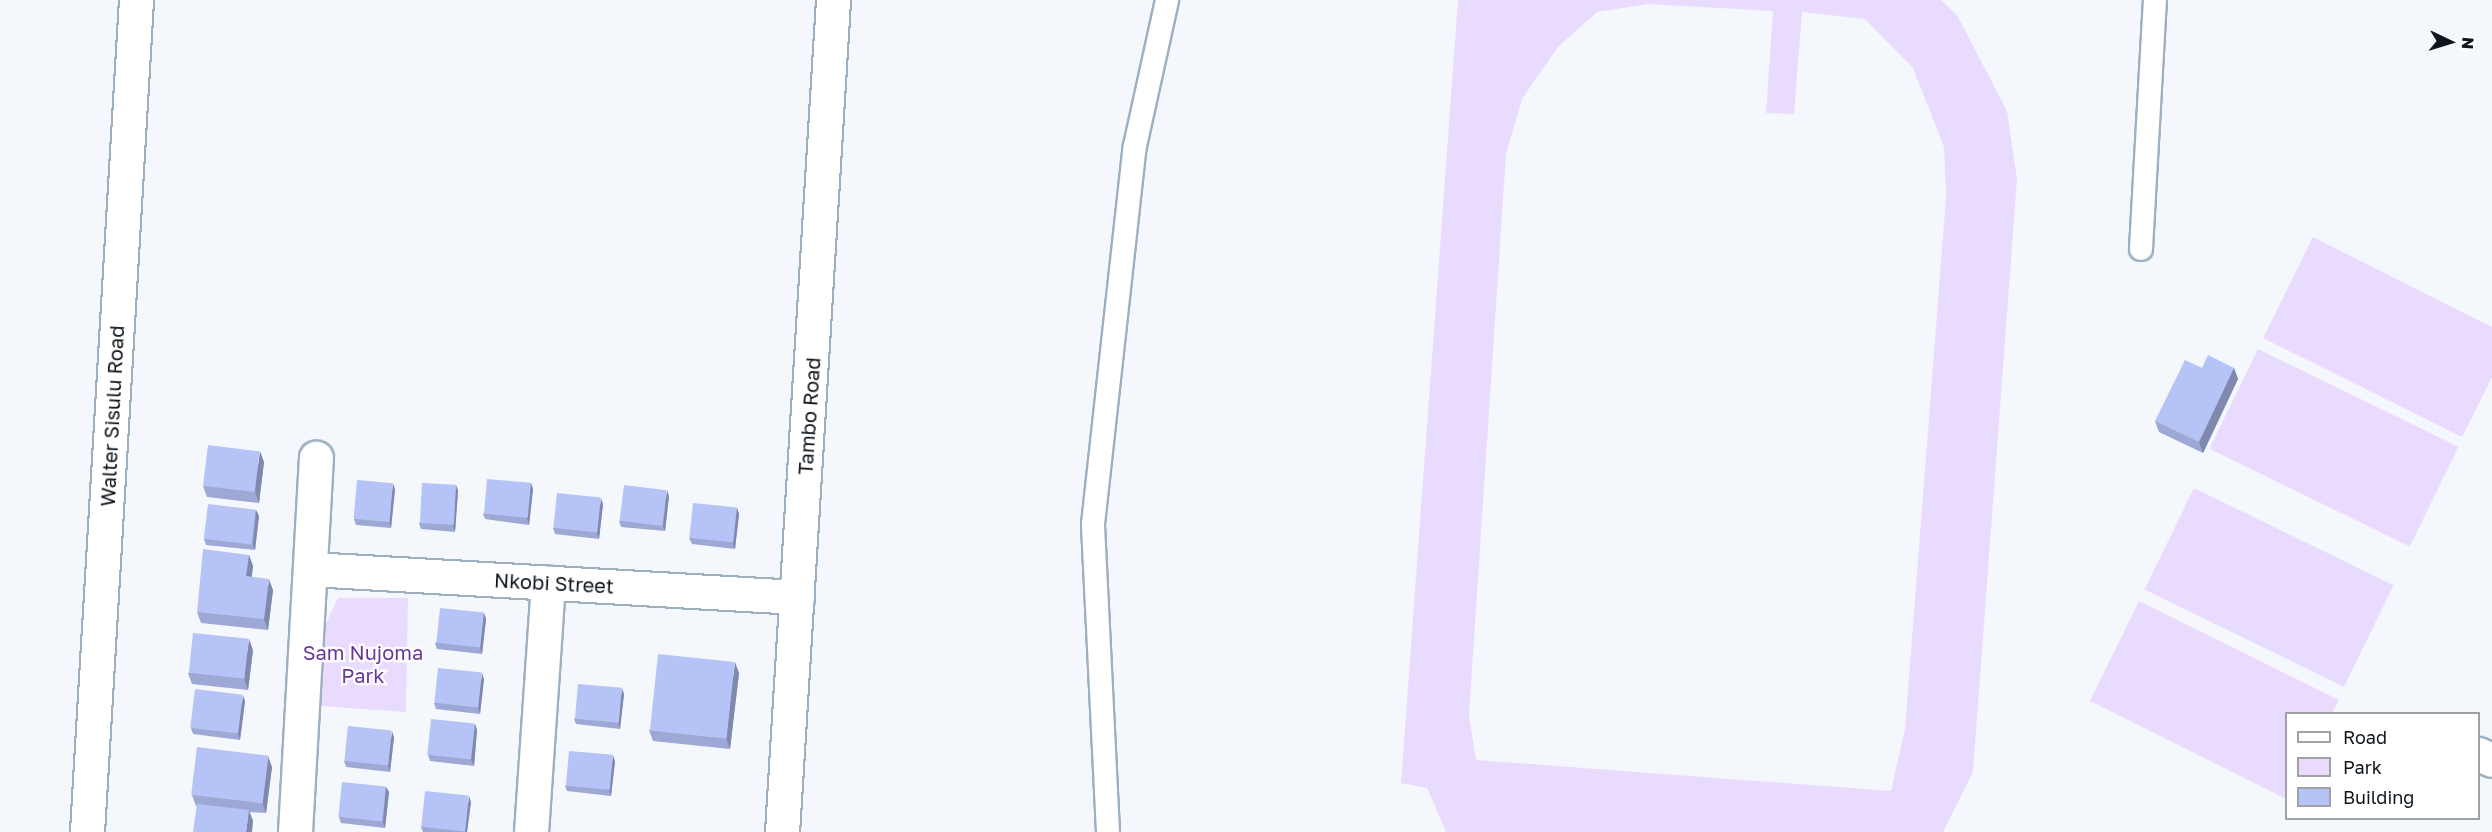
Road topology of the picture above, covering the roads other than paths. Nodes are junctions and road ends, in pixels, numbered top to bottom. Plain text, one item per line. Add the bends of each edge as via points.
1 (136, 0) edge
2 (833, 0) edge
3 (1167, 0) edge
4 (2155, 0) edge
5 (2141, 249) dead end
6 (316, 458) dead end
7 (311, 569) junction
8 (548, 583) junction
9 (797, 597) junction
10 (87, 832) edge
11 (295, 832) edge
12 (531, 832) edge
13 (782, 832) edge
14 (1108, 832) edge

1 - 10 street, Walter Sisulu Road
2 - 9 street, Tambo Road
3 - 14 lane via 1135,146 1093,524
4 - 5 lane
6 - 7 street
7 - 8 street, Nkobi Street
7 - 11 street
8 - 9 street, Nkobi Street
8 - 12 street
9 - 13 street, Tambo Road

